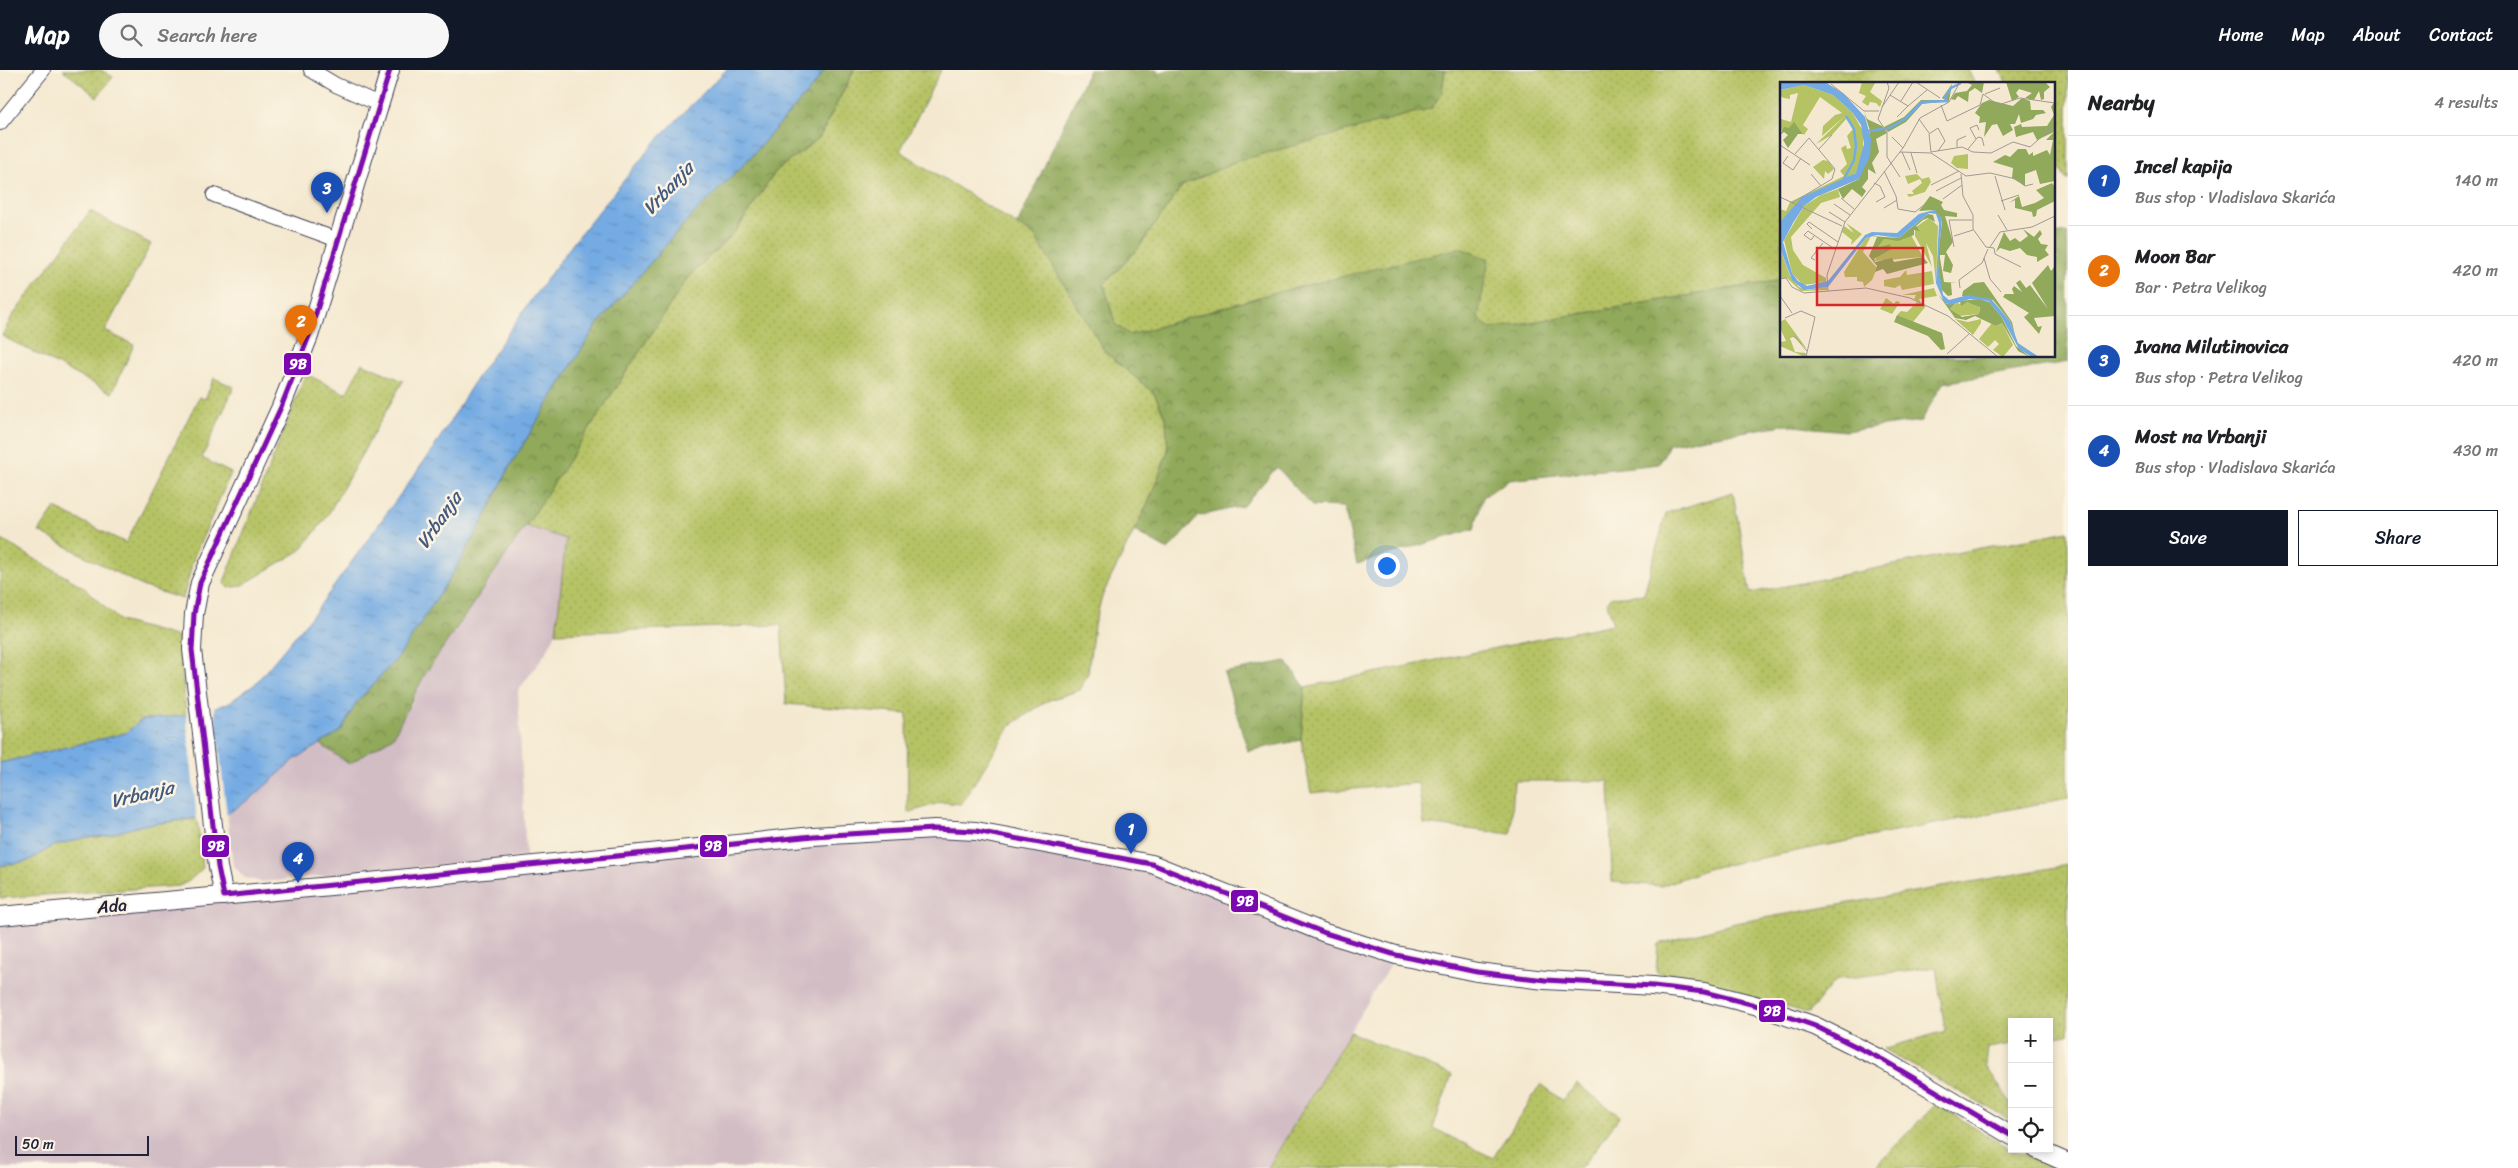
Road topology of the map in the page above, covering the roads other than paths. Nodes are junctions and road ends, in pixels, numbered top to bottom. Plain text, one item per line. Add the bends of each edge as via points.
1 (43, 70) edge
2 (311, 70) edge
3 (390, 70) edge
4 (381, 104) junction
5 (0, 123) edge
6 (214, 195) dead end
7 (338, 240) junction
8 (224, 896) junction
9 (0, 916) edge
10 (2008, 1134) edge
11 (2045, 1153) edge
12 (2068, 1163) edge

1 - 5 street
2 - 4 street via 336,85
3 - 4 street
4 - 7 street
6 - 7 street
7 - 8 street via 309,336 281,407 200,583 192,635
8 - 9 street, Ada
8 - 10 street, Ada via 813,836 935,829 976,832 1152,864 1325,933 1396,955 1477,972 1704,992 1755,1005 1815,1026 1883,1060
11 - 12 street

